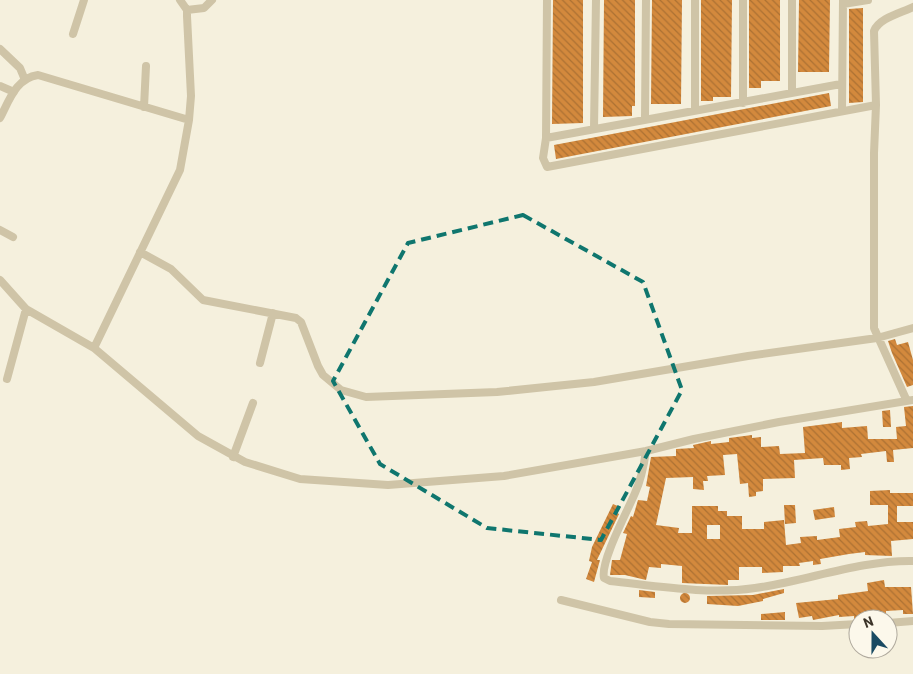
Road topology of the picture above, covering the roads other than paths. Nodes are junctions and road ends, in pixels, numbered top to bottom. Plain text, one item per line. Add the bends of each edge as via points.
1 (84, 0) edge
2 (180, 0) edge
3 (212, 0) edge
4 (547, 0) edge
5 (596, 0) edge
6 (646, 0) edge
7 (695, 0) edge
8 (743, 0) edge
9 (792, 0) edge
10 (868, 0) edge
11 (843, 2) edge
12 (913, 7) edge
13 (186, 10) junction
14 (73, 34) dead end
15 (0, 49) edge
16 (146, 66) dead end
17 (25, 80) junction
18 (841, 84) junction
19 (0, 86) edge
20 (14, 92) junction
21 (792, 93) junction
22 (743, 103) junction
23 (876, 105) junction
24 (144, 107) junction
25 (695, 110) junction
26 (842, 111) junction
27 (0, 118) edge
28 (645, 118) junction
29 (189, 120) junction
30 (594, 128) junction
31 (546, 138) junction
32 (0, 230) edge
33 (12, 237) dead end
34 (140, 252) junction
35 (0, 280) edge
36 (26, 308) junction
37 (274, 313) junction
38 (913, 328) edge
39 (877, 338) junction
40 (94, 348) junction
41 (260, 363) dead end
42 (7, 379) dead end
43 (910, 400) edge
44 (253, 403) dead end
45 (646, 451) junction
46 (233, 457) junction
47 (913, 561) edge
48 (560, 600) dead end
49 (913, 621) edge
50 (898, 622) edge
51 (848, 625) edge

1 - 14 street
2 - 13 street
3 - 13 street via 204,8
4 - 31 street
5 - 30 street
6 - 28 street
7 - 25 street
8 - 22 street
9 - 21 street
10 - 11 street
11 - 18 street
12 - 23 street via 882,21 875,28
13 - 29 street via 191,96
15 - 17 street via 20,68
16 - 24 street
17 - 20 street
17 - 24 street via 45,76
18 - 21 street
18 - 26 street
19 - 20 street
20 - 27 street
21 - 22 street
22 - 25 street
23 - 26 street
23 - 39 street via 874,328
24 - 29 street
25 - 28 street
26 - 31 street via 549,167 543,161
28 - 30 street
29 - 34 street via 180,170
30 - 31 street
32 - 33 street
34 - 37 street via 171,269 203,300
34 - 40 street
35 - 36 street
36 - 40 street
36 - 42 street
37 - 39 street via 299,320 318,366 328,379 342,390 366,396 497,392 585,383
37 - 41 street
38 - 39 street
39 - 43 street
40 - 46 street via 191,430
43 - 45 street via 713,435
44 - 46 street
45 - 46 street via 504,476 388,485 300,480
45 - 47 street via 635,493 604,568 604,578 610,581 739,590 847,569
48 - 51 street via 668,624
49 - 50 street

